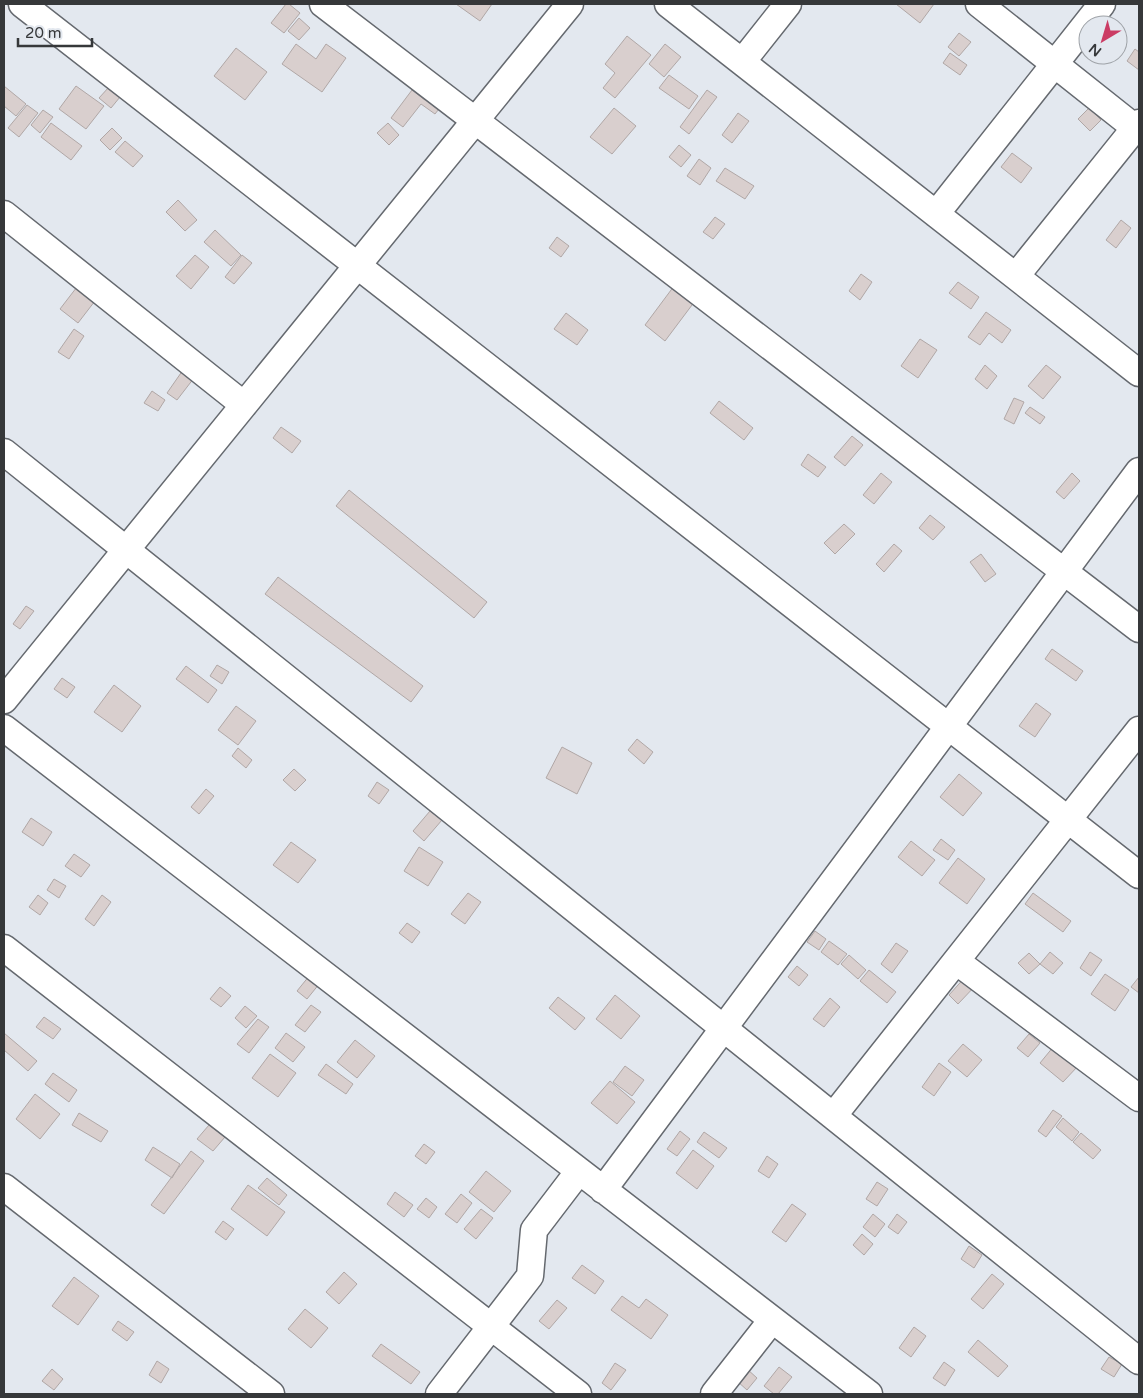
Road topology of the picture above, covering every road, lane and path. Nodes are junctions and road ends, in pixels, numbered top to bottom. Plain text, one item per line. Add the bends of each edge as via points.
1 (22, 4) edge
2 (323, 4) edge
3 (570, 4) edge
4 (668, 4) edge
5 (788, 4) edge
6 (979, 4) edge
7 (1102, 4) edge
8 (742, 62) junction
9 (1055, 64) junction
10 (475, 120) junction
11 (1138, 127) edge
12 (4, 214) edge
13 (936, 214) junction
14 (357, 265) junction
15 (1016, 276) junction
16 (1139, 373) edge
17 (244, 405) junction
18 (4, 452) edge
19 (1139, 471) edge
20 (126, 550) junction
21 (1064, 571) junction
22 (1139, 629) edge
23 (4, 700) edge
24 (949, 726) junction
25 (4, 728) edge
26 (1139, 730) edge
27 (1068, 820) junction
28 (1139, 875) edge
29 (4, 948) edge
30 (956, 962) junction
31 (724, 1028) junction
32 (1139, 1098) edge
33 (834, 1115) junction
34 (579, 1171) junction
35 (4, 1187) edge
36 (603, 1190) junction
37 (772, 1320) junction
38 (491, 1327) junction
39 (1139, 1361) edge
40 (272, 1394) edge
41 (439, 1394) edge
42 (578, 1394) edge
43 (714, 1394) edge
44 (868, 1394) edge

1 - 14 street
2 - 10 street
3 - 10 street
4 - 8 street
5 - 8 street
6 - 9 street
7 - 9 street
8 - 13 street
9 - 11 street
9 - 13 street
10 - 14 street
10 - 21 street
11 - 15 street
12 - 17 street
13 - 15 street
14 - 17 street
14 - 24 street
15 - 16 street
17 - 20 street
18 - 20 street
19 - 21 street
20 - 23 street
20 - 31 street
21 - 22 street
21 - 24 street
24 - 27 street
24 - 31 street
25 - 34 street
26 - 27 street
27 - 28 street
27 - 30 street
29 - 38 street
30 - 32 street
30 - 33 street
31 - 33 street
31 - 36 street
33 - 39 street
34 - 36 street
34 - 38 street via 534,1230 530,1276
35 - 40 street
36 - 37 street
37 - 43 street
37 - 44 street
38 - 41 street
38 - 42 street

